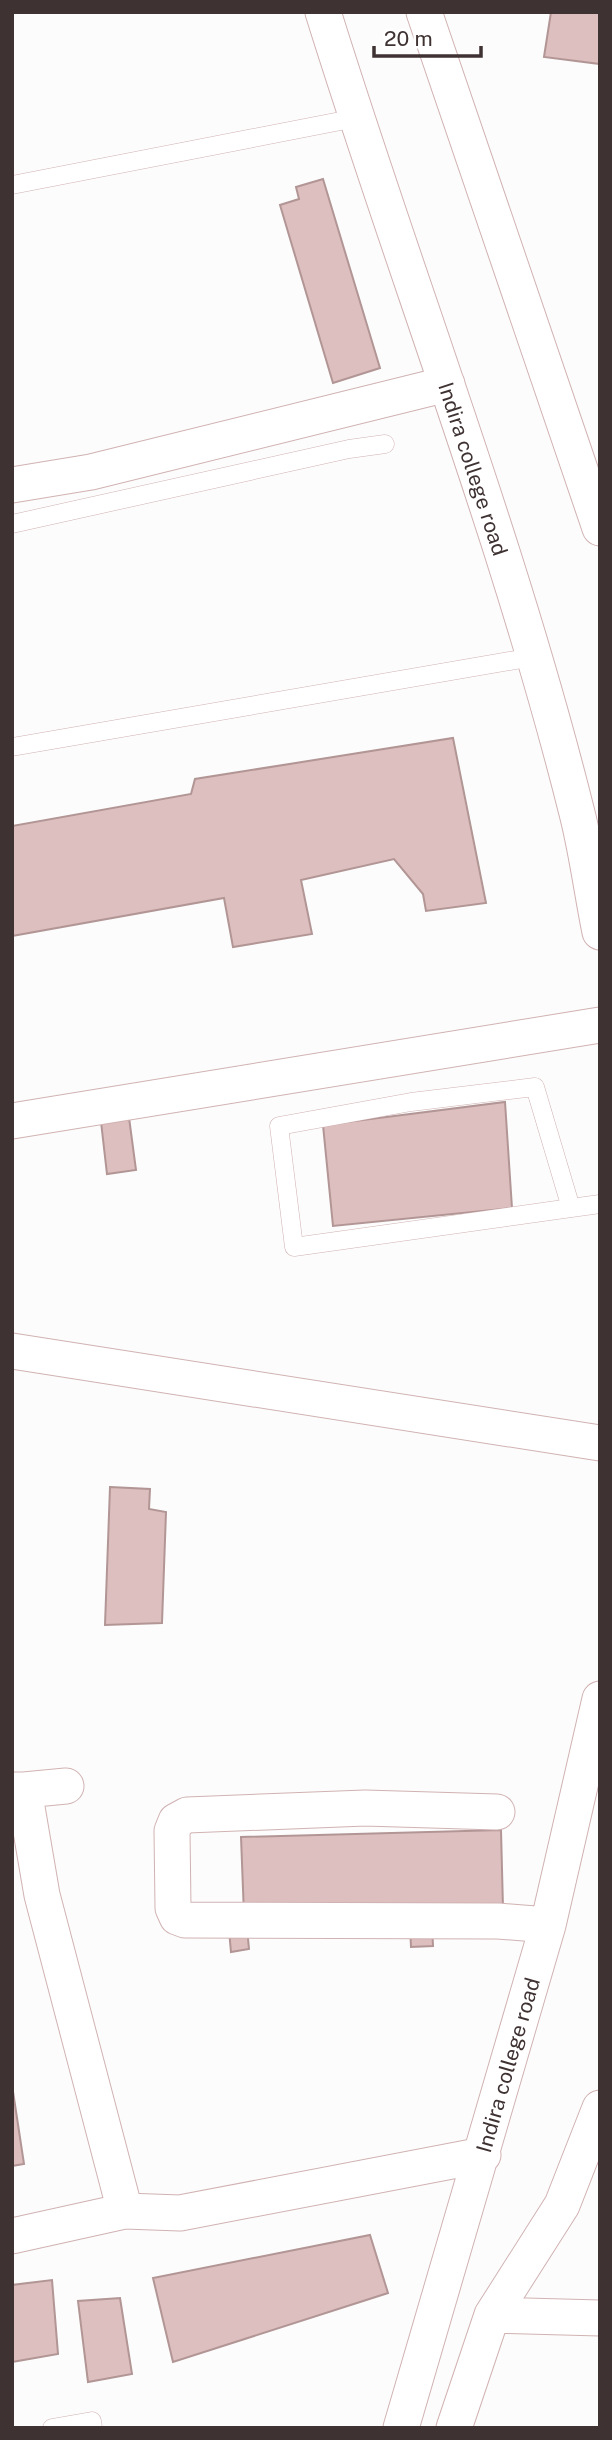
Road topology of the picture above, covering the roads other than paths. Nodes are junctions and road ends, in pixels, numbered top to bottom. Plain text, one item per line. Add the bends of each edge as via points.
1 (323, 12) edge
2 (424, 12) edge
3 (356, 117) junction
4 (12, 186) edge
5 (447, 384) junction
6 (385, 444) dead end
7 (12, 485) edge
8 (12, 524) edge
9 (600, 528) edge
10 (533, 657) junction
11 (12, 747) edge
12 (600, 932) edge
13 (600, 1025) edge
14 (12, 1121) edge
15 (600, 1204) edge
16 (571, 1208) junction
17 (12, 1351) edge
18 (600, 1443) edge
19 (600, 1699) edge
20 (66, 1786) dead end
21 (18, 1790) edge
22 (497, 1812) dead end
23 (27, 1897) edge
24 (548, 1925) junction
25 (600, 2108) edge
26 (483, 2155) junction
27 (125, 2211) junction
28 (12, 2236) edge
29 (492, 2315) junction
30 (600, 2318) edge
31 (51, 2428) edge
32 (93, 2428) edge
33 (401, 2428) edge
34 (454, 2428) edge

1 - 3 street, Indira college road
2 - 9 street
3 - 4 lane
3 - 5 street, Indira college road
5 - 7 street via 91,472
5 - 10 street, Indira college road
6 - 8 lane
10 - 11 lane
10 - 12 street, Indira college road via 577,814
13 - 14 street
15 - 16 lane
16 - 16 lane via 294,1247 279,1126 411,1102 535,1087
17 - 18 street
19 - 24 street, Indira college road
20 - 21 street
21 - 23 street
22 - 24 street via 365,1808 187,1815 176,1821 172,1831 173,1908 185,1920
23 - 27 street
24 - 26 street, Indira college road
25 - 29 street via 562,2204
26 - 27 street via 180,2213
26 - 33 street, Indira college road
27 - 28 street
29 - 30 street
29 - 34 street
31 - 32 lane via 92,2421

